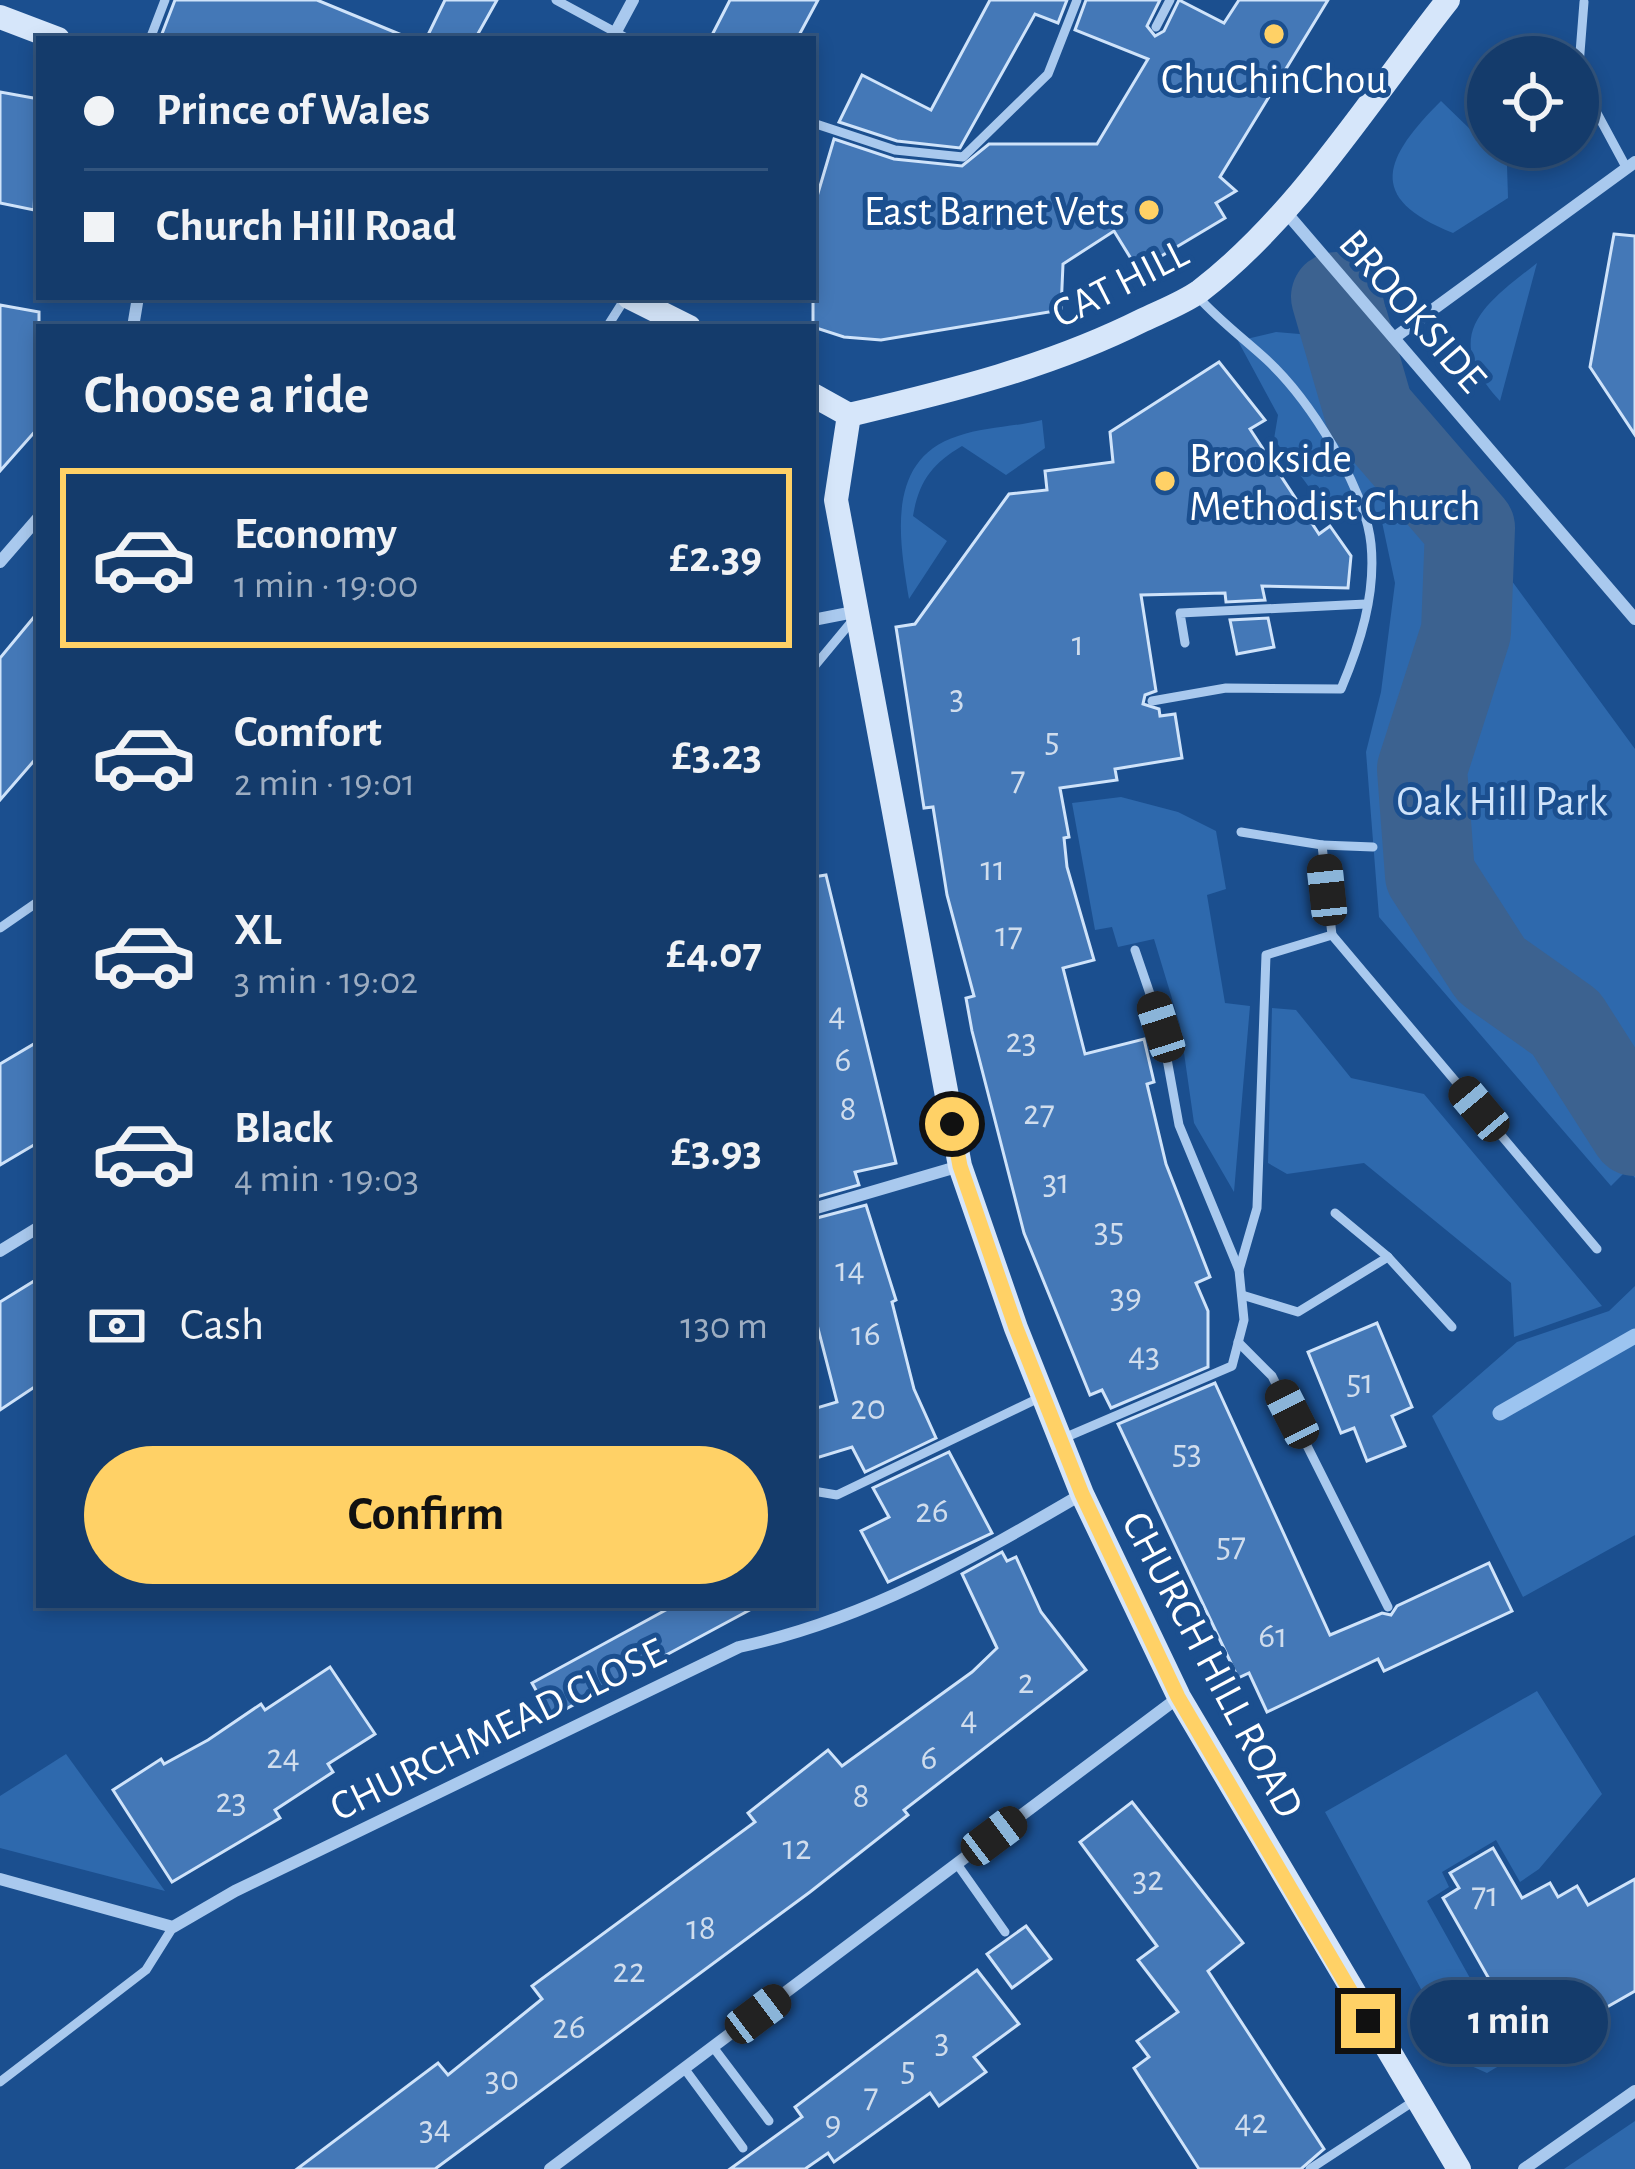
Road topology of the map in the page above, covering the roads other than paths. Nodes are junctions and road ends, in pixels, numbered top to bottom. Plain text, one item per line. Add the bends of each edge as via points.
1 (165, 0) edge
2 (556, 0) edge
3 (634, 0) edge
4 (1077, 0) edge
5 (1170, 0) edge
6 (1448, 0) edge
7 (1584, 2) edge
8 (0, 17) edge
9 (1156, 27) dead end
10 (50, 36) edge
11 (151, 36) edge
12 (616, 36) edge
13 (618, 36) edge
14 (816, 124) edge
15 (1631, 165) edge
16 (1283, 208) junction
17 (1195, 294) junction
18 (633, 300) edge
19 (683, 324) edge
20 (1394, 338) junction
21 (816, 397) edge
22 (849, 415) junction
23 (36, 521) edge
24 (0, 562) edge
25 (1366, 604) junction
26 (860, 611) junction
27 (816, 619) edge
28 (1635, 620) edge
29 (1185, 643) dead end
30 (816, 664) edge
31 (1152, 701) dead end
32 (1240, 832) dead end
33 (1322, 844) junction
34 (1373, 847) dead end
35 (36, 903) edge
36 (0, 928) edge
37 (1332, 935) junction
38 (1136, 950) dead end
39 (960, 1166) junction
40 (816, 1207) edge
41 (1335, 1214) dead end
42 (36, 1229) edge
43 (1597, 1249) dead end
44 (0, 1251) edge
45 (1388, 1257) junction
46 (1239, 1270) junction
47 (1242, 1294) junction
48 (1452, 1327) dead end
49 (1238, 1342) junction
50 (1043, 1396) junction
51 (1060, 1439) junction
52 (816, 1492) edge
53 (1082, 1494) junction
54 (1388, 1607) dead end
55 (1178, 1697) junction
56 (957, 1864) junction
57 (0, 1879) edge
58 (173, 1927) junction
59 (1005, 1932) dead end
60 (713, 2047) junction
61 (684, 2068) junction
62 (0, 2081) edge
63 (1635, 2091) edge
64 (1414, 2101) junction
65 (769, 2121) dead end
66 (743, 2148) dead end
67 (550, 2169) edge
68 (1310, 2169) edge
69 (1459, 2169) edge
70 (1524, 2169) edge

1 - 11 lane
2 - 12 lane
3 - 13 street
4 - 14 lane via 1048,74 963,157 896,150
5 - 9 lane
6 - 16 street, CAT HILL
7 - 15 lane via 1578,77
8 - 10 street
15 - 20 street
16 - 17 street, CAT HILL
16 - 20 street, BROOKSIDE
17 - 22 street, CAT HILL via 1085,349 984,384
17 - 25 lane via 1267,360 1337,449 1371,543
18 - 19 street
20 - 28 street, BROOKSIDE
21 - 22 street
22 - 26 street, CHURCH HILL ROAD via 836,500
23 - 24 street
25 - 29 lane via 1180,613
25 - 31 lane via 1365,631 1341,689 1226,688
26 - 27 street
26 - 30 lane
26 - 39 street, CHURCH HILL ROAD
32 - 33 lane
33 - 34 lane
33 - 37 lane
35 - 36 lane
37 - 43 lane
37 - 46 lane via 1266,956 1257,1208
38 - 46 lane via 1161,1027 1178,1125
39 - 40 street
39 - 50 street, CHURCH HILL ROAD
41 - 45 lane
42 - 44 street
45 - 47 lane via 1298,1312
45 - 48 lane
46 - 47 lane
47 - 49 lane
49 - 51 lane via 1232,1366
49 - 54 lane via 1272,1376
50 - 51 street, CHURCH HILL ROAD
50 - 52 lane via 837,1495
51 - 53 street, CHURCH HILL ROAD
53 - 55 street, CHURCH HILL ROAD
53 - 58 street, CHURCHMEAD CLOSE via 932,1581 809,1632 739,1647
55 - 56 street
55 - 64 street, CHURCH HILL ROAD
56 - 59 lane
56 - 60 street
57 - 58 street
58 - 62 lane via 146,1970
60 - 61 street
60 - 65 lane
61 - 66 lane
61 - 67 street
63 - 70 street
64 - 68 lane
64 - 69 street, CHURCH HILL ROAD

